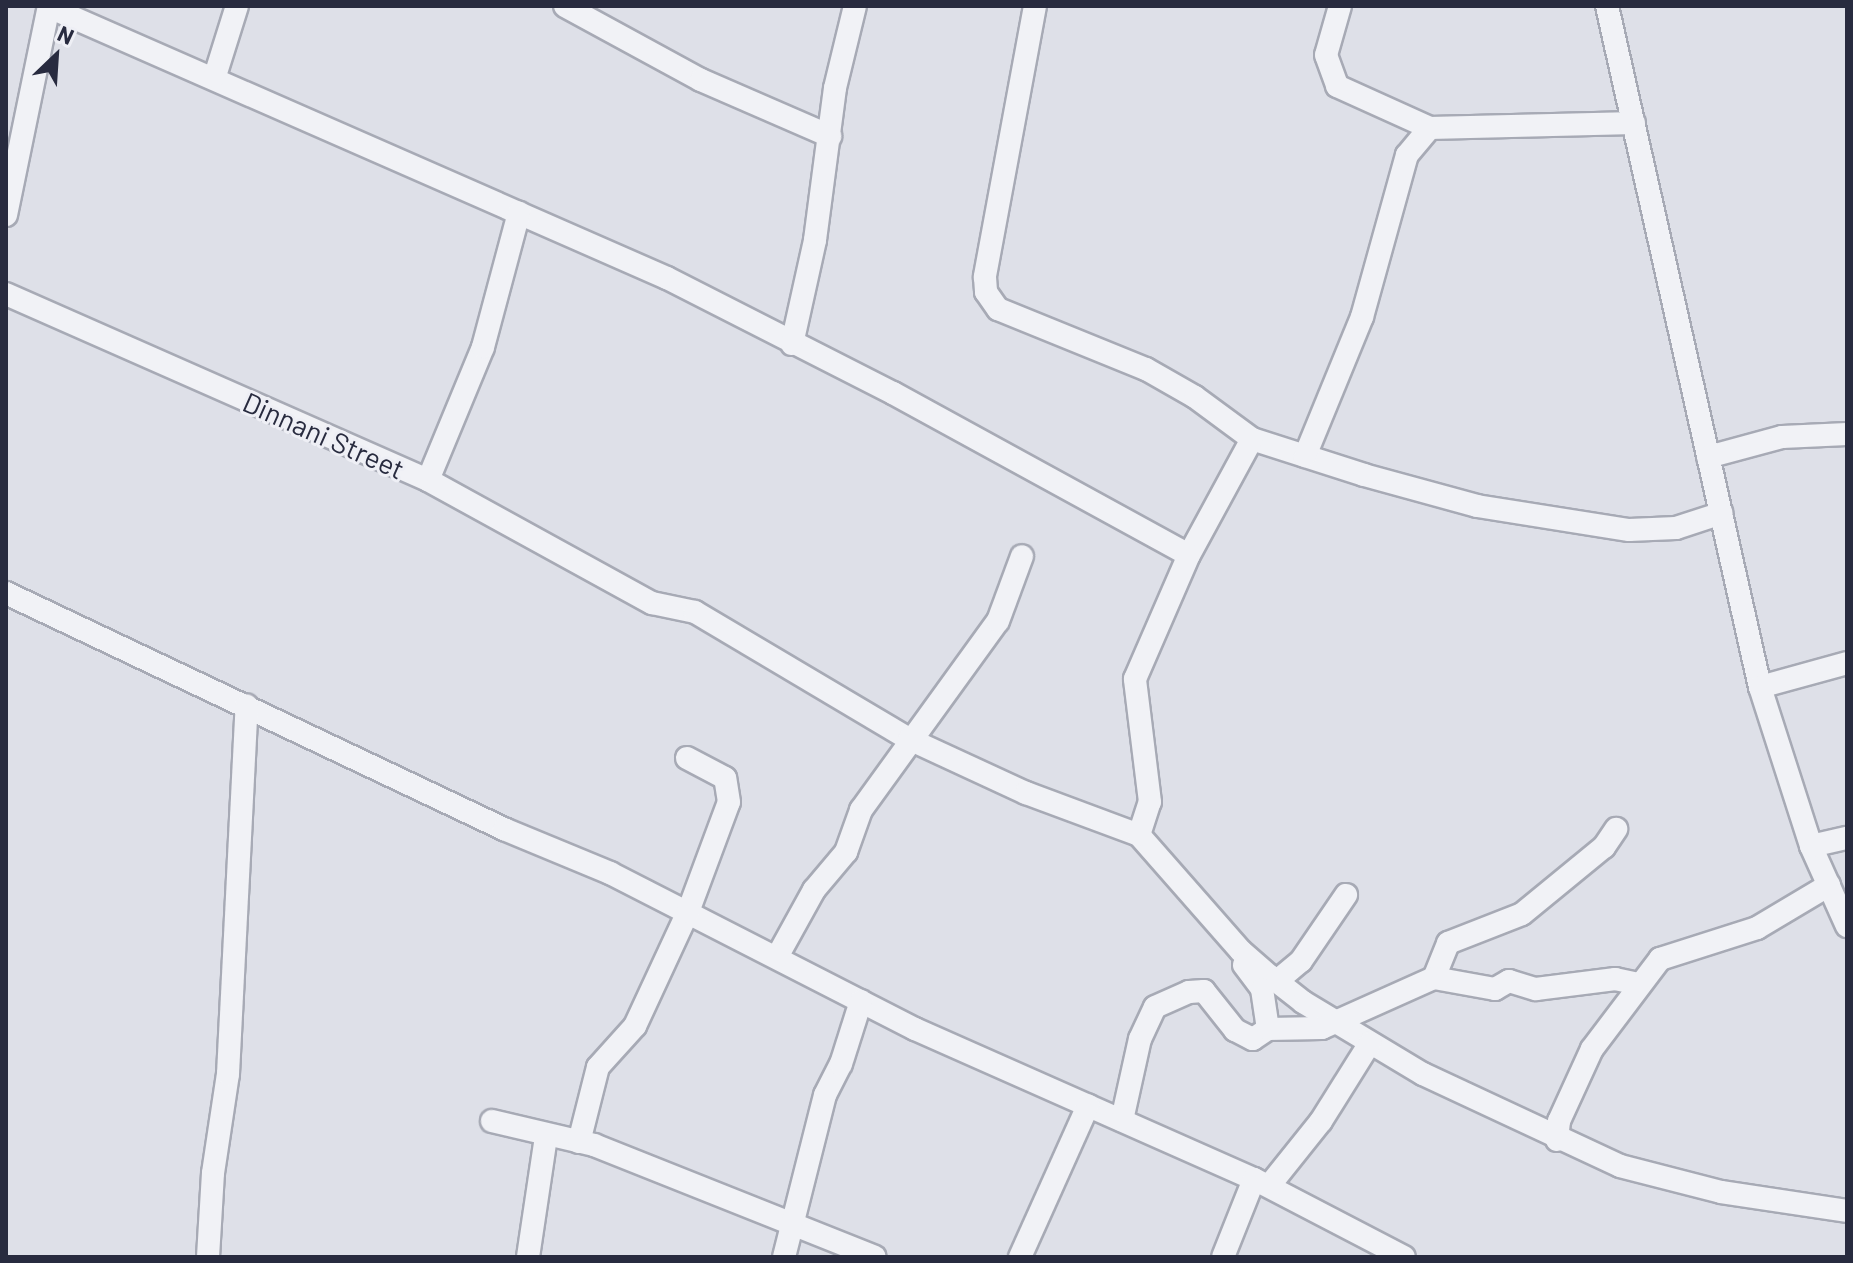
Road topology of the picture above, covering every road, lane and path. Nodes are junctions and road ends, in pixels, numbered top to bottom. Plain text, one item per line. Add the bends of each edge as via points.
1 (49, 6) edge
2 (237, 6) edge
3 (565, 6) edge
4 (855, 6) edge
5 (1035, 6) edge
6 (1340, 6) edge
7 (1607, 6) edge
8 (215, 76) junction
9 (1634, 123) junction
10 (15, 127) edge
11 (1430, 128) junction
12 (830, 136) junction
13 (519, 213) junction
14 (6, 215) edge
15 (6, 294) edge
16 (792, 344) junction
17 (1847, 434) edge
18 (1252, 439) junction
19 (1305, 456) junction
20 (1708, 457) junction
21 (428, 480) junction
22 (1722, 513) junction
23 (1189, 555) junction
24 (1022, 556) dead end
25 (6, 593) edge
26 (1847, 663) edge
27 (1760, 687) junction
28 (247, 705) junction
29 (909, 739) junction
30 (687, 758) dead end
31 (1616, 829) dead end
32 (1139, 835) junction
33 (1847, 838) edge
34 (1811, 846) junction
35 (1829, 885) junction
36 (1346, 895) dead end
37 (688, 912) junction
38 (1847, 926) edge
39 (1241, 951) junction
40 (777, 957) junction
41 (1434, 978) junction
42 (1277, 981) junction
43 (1638, 984) junction
44 (861, 1001) junction
45 (1335, 1021) junction
46 (1268, 1029) junction
47 (1370, 1043) junction
48 (1088, 1106) junction
49 (1122, 1120) junction
50 (492, 1121) dead end
51 (546, 1136) junction
52 (1557, 1140) junction
53 (579, 1142) junction
54 (1261, 1182) junction
55 (1847, 1211) edge
56 (792, 1220) junction
57 (208, 1257) edge
58 (528, 1257) edge
59 (784, 1257) edge
60 (875, 1257) edge
61 (1020, 1257) edge
62 (1223, 1257) edge
63 (1404, 1257) edge

1 - 8 street
1 - 10 street
2 - 8 street
3 - 12 street via 701,80
4 - 12 street
5 - 18 street via 1026,75 994,212 985,277 991,303 1014,319 1146,369
6 - 11 street via 1326,55 1337,86
7 - 9 street
8 - 13 street
9 - 11 street
9 - 20 street
10 - 14 street
11 - 19 street via 1407,155 1362,317
12 - 16 street
13 - 16 street via 667,278
13 - 21 street, Dinnani Street via 483,347
15 - 21 street, Dinnani Street
16 - 23 street
17 - 20 street via 1782,437
18 - 19 street
18 - 23 street
19 - 22 street via 1477,506 1578,524 1676,528
20 - 22 street
21 - 29 street via 652,603 695,612
22 - 27 street
23 - 32 street via 1135,679 1150,802
24 - 29 street via 998,621
25 - 28 street
26 - 27 street
27 - 34 street
28 - 37 street
28 - 57 street via 228,1074
29 - 32 street via 1026,793
29 - 40 street via 861,810 846,852 814,890
30 - 37 street via 725,778 729,802
31 - 41 street via 1604,847 1522,914 1448,943
32 - 39 street
33 - 34 street
34 - 35 street
35 - 38 street
35 - 43 street via 1757,928 1660,959
36 - 42 street via 1301,961
37 - 40 street
37 - 53 street via 635,1026 598,1067
39 - 42 street
39 - 46 street via 1262,989
40 - 44 street
41 - 43 street via 1495,989 1509,981 1536,989 1615,979
41 - 45 street
42 - 45 street
43 - 52 street via 1592,1049 1563,1112
44 - 48 street
44 - 56 street via 825,1095
45 - 46 street via 1322,1028
45 - 47 street
46 - 49 street via 1253,1039 1235,1030 1204,991 1155,1007 1140,1039
47 - 52 street
47 - 54 street via 1329,1109
48 - 49 street
48 - 61 street
49 - 54 street
50 - 51 street
51 - 53 street
51 - 58 street
52 - 55 street via 1668,1180
53 - 56 street
54 - 62 street
54 - 63 street
56 - 59 street
56 - 60 street

